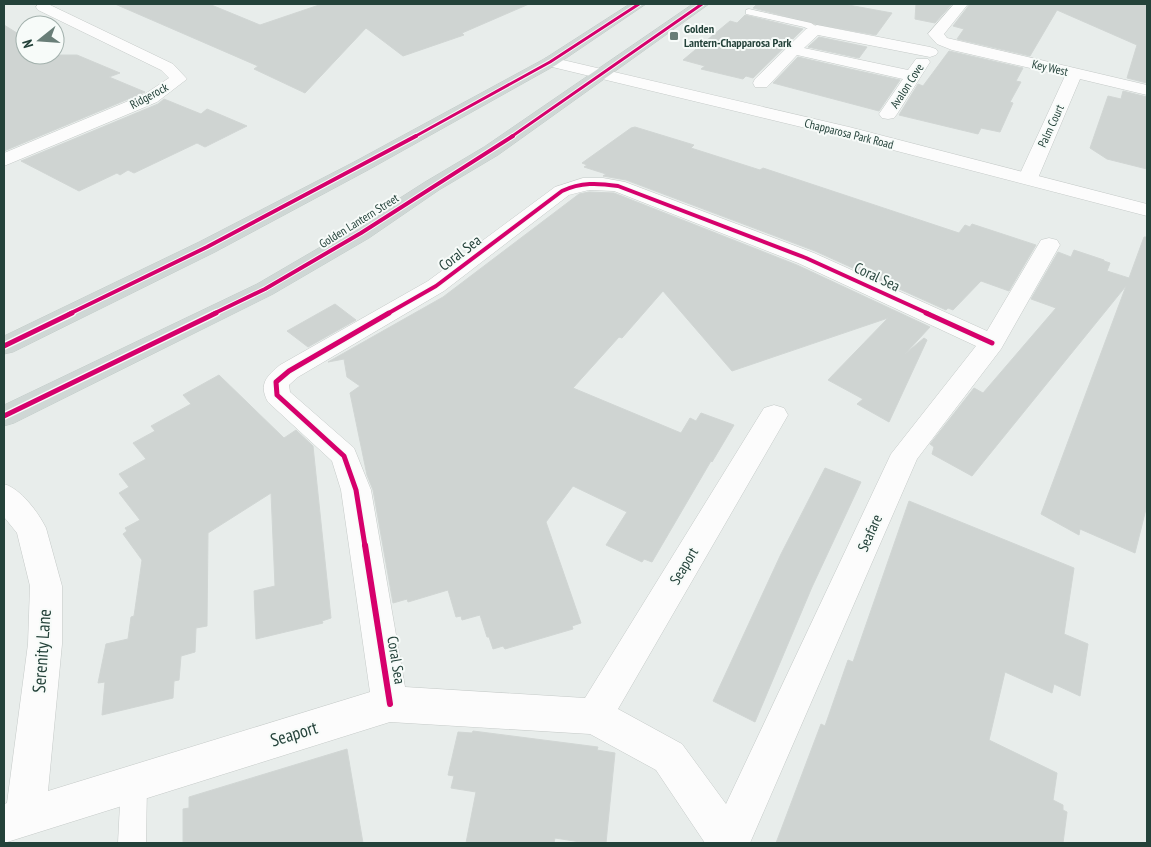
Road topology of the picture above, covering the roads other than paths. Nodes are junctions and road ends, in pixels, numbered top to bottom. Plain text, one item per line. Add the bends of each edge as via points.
1 (639, 4) edge
2 (702, 4) edge
3 (961, 4) edge
4 (43, 7) dead end
5 (749, 12) dead end
6 (817, 30) junction
7 (952, 45) junction
8 (794, 50) junction
9 (930, 52) junction
10 (550, 62) junction
11 (603, 74) junction
12 (1074, 74) junction
13 (912, 76) junction
14 (760, 83) dead end
15 (1147, 90) edge
16 (888, 114) dead end
17 (4, 160) edge
18 (1028, 178) junction
19 (1147, 210) edge
20 (1049, 245) dead end
21 (992, 343) junction
22 (4, 346) edge
23 (4, 416) edge
24 (774, 416) dead end
25 (4, 496) edge
26 (390, 704) junction
27 (594, 716) junction
28 (134, 784) junction
29 (14, 821) edge
30 (132, 843) edge
31 (729, 843) edge

1 - 10 main road
2 - 11 main road, Golden Lantern Street
3 - 7 street via 936,34
4 - 17 street, Ridgerock via 167,67 179,79 151,98
5 - 6 lane
6 - 8 street
6 - 9 street
7 - 9 street, Avalon Cove
7 - 12 street, Key West
8 - 13 street
8 - 14 street
9 - 13 street, Avalon Cove
10 - 11 street, Chapparosa Park Road
10 - 22 main road via 207,247
11 - 18 street, Chapparosa Park Road
11 - 23 main road, Golden Lantern Street via 491,151 265,290
12 - 15 street, Key West
12 - 18 street, Palm Court
13 - 16 street, Avalon Cove
18 - 19 street, Chapparosa Park Road
20 - 21 street, Seafare
21 - 26 street, Coral Sea via 806,258 618,186 595,182 573,185 562,191 436,286 289,371 276,382 277,395 344,456 356,490
21 - 31 street, Seafare via 905,454
24 - 27 street, Seaport
25 - 29 street, Serenity Lane via 31,528 46,586 45,644
26 - 27 street, Seaport
26 - 28 street, Seaport
27 - 31 street, Seaport via 669,757
28 - 29 street, Seaport
28 - 30 lane

